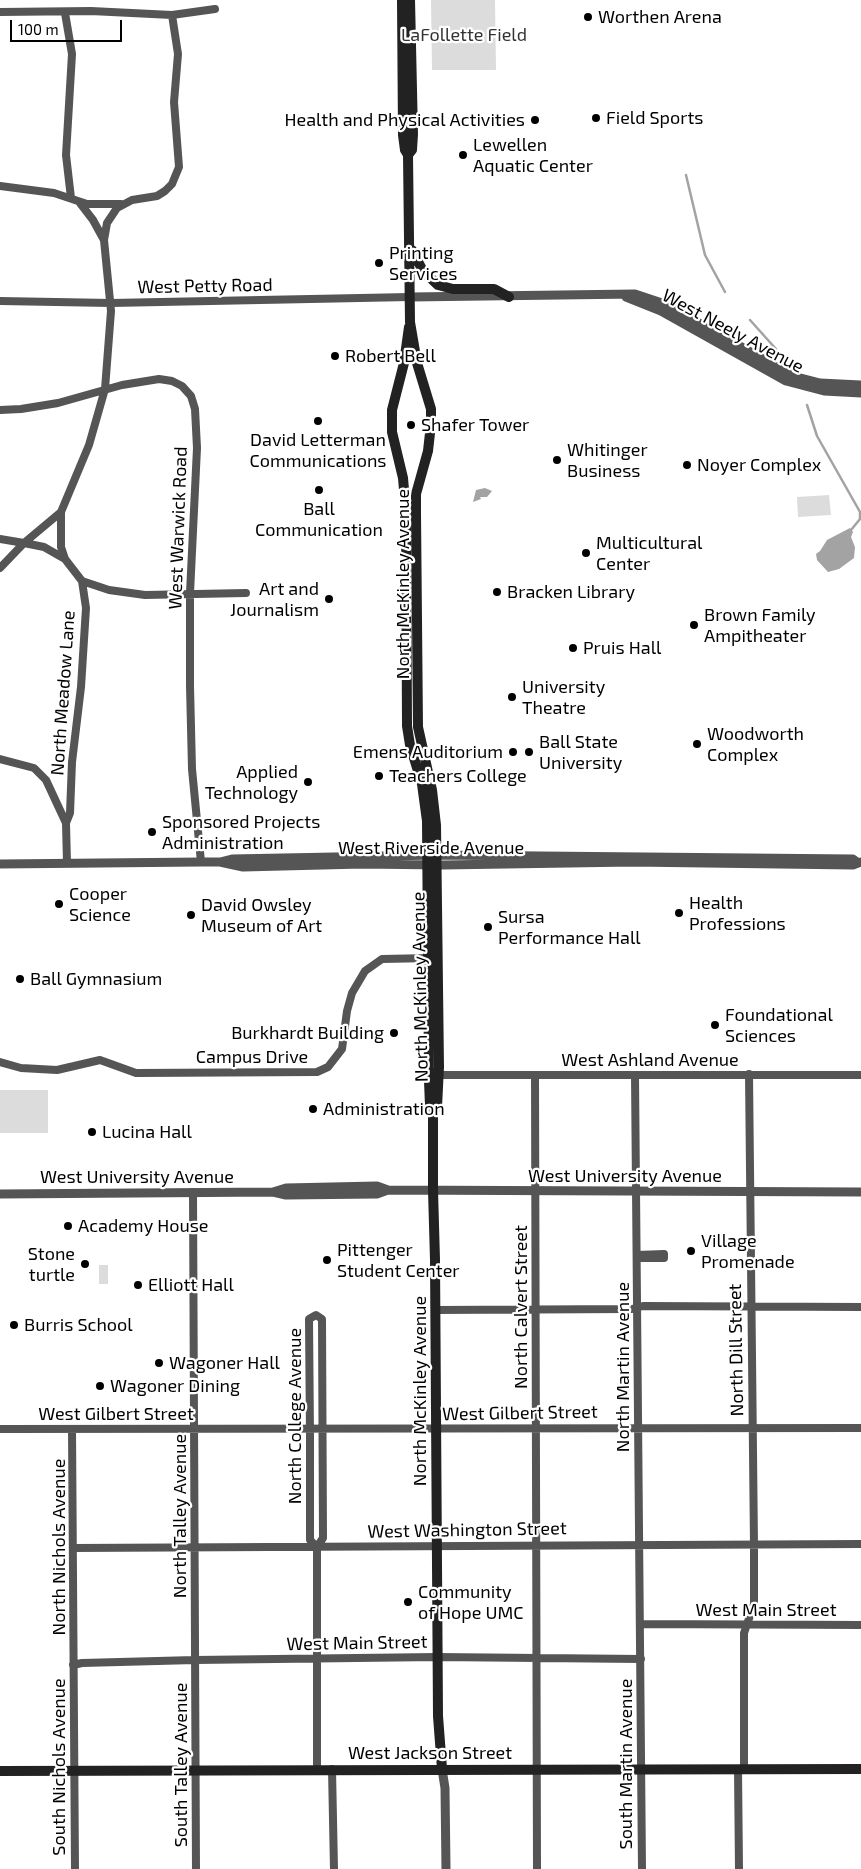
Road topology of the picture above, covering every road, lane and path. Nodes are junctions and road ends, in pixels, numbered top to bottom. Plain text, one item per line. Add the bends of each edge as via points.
1 (402, 0) edge
2 (410, 0) edge
3 (215, 9) dead end
4 (0, 12) edge
5 (65, 12) junction
6 (172, 14) junction
7 (408, 155) junction
8 (0, 186) edge
9 (71, 198) junction
10 (80, 203) junction
11 (123, 203) junction
12 (104, 240) junction
13 (410, 245) junction
14 (621, 295) junction
15 (410, 297) junction
16 (509, 297) junction
17 (0, 301) edge
18 (111, 303) junction
19 (410, 322) junction
20 (861, 386) edge
21 (105, 390) junction
22 (861, 393) edge
23 (0, 410) edge
24 (61, 512) junction
25 (0, 539) edge
26 (24, 543) junction
27 (65, 559) junction
28 (0, 568) edge
29 (82, 581) junction
30 (190, 593) junction
31 (246, 593) dead end
32 (0, 759) edge
33 (66, 823) junction
34 (431, 857) junction
35 (201, 862) junction
36 (859, 862) edge
37 (67, 863) junction
38 (0, 864) edge
39 (432, 958) junction
40 (0, 1062) edge
41 (438, 1074) junction
42 (635, 1074) junction
43 (749, 1074) junction
44 (535, 1075) junction
45 (861, 1075) edge
46 (434, 1112) junction
47 (433, 1190) junction
48 (535, 1191) junction
49 (637, 1191) junction
50 (194, 1192) junction
51 (750, 1192) junction
52 (861, 1192) edge
53 (0, 1194) edge
54 (750, 1307) junction
55 (861, 1307) edge
56 (638, 1308) junction
57 (435, 1310) junction
58 (536, 1310) junction
59 (638, 1426) junction
60 (310, 1428) junction
61 (322, 1428) junction
62 (536, 1428) junction
63 (752, 1428) junction
64 (861, 1428) edge
65 (0, 1429) edge
66 (72, 1429) junction
67 (195, 1430) junction
68 (436, 1430) junction
69 (861, 1544) edge
70 (536, 1545) junction
71 (640, 1545) junction
72 (437, 1546) junction
73 (754, 1546) junction
74 (194, 1547) junction
75 (317, 1547) junction
76 (73, 1548) junction
77 (640, 1624) junction
78 (747, 1624) junction
79 (861, 1625) edge
80 (437, 1657) junction
81 (537, 1658) junction
82 (316, 1659) junction
83 (641, 1659) junction
84 (195, 1660) junction
85 (73, 1665) junction
86 (537, 1768) junction
87 (642, 1768) junction
88 (317, 1769) junction
89 (332, 1769) junction
90 (442, 1769) junction
91 (741, 1769) junction
92 (861, 1769) edge
93 (196, 1770) junction
94 (0, 1771) edge
95 (74, 1771) junction
96 (75, 1869) edge
97 (196, 1869) edge
98 (334, 1869) edge
99 (446, 1869) edge
100 (537, 1869) edge
101 (642, 1869) edge
102 (738, 1869) edge

1 - 7 main road, North McKinley Avenue via 403,135
2 - 7 main road, North McKinley Avenue via 413,134 412,150
3 - 6 street
4 - 5 street
5 - 6 street
5 - 9 street via 72,54 66,155
6 - 11 street via 178,54 174,102 179,167 166,191
7 - 13 main road, North McKinley Avenue
8 - 9 street via 35,189
9 - 10 street
10 - 11 street
10 - 12 street
11 - 12 street via 107,223
12 - 18 street, North Meadow Lane
13 - 15 main road, North McKinley Avenue
13 - 16 main road via 420,267 438,285 453,289 494,289
14 - 16 street, West Neely Avenue
14 - 20 street, West Neely Avenue via 635,294 664,304 793,376 820,384
14 - 22 street, West Neely Avenue via 662,311 786,381 824,391
15 - 16 street, West Neely Avenue
15 - 18 street, West Petty Road
15 - 19 main road, North McKinley Avenue
17 - 18 street, West Petty Road
18 - 21 street, North Meadow Lane
19 - 34 main road, North McKinley Avenue via 393,403 392,432 403,478 406,513 407,726 425,802
19 - 34 main road, North McKinley Avenue via 431,416 428,451 416,494 418,727 435,809
21 - 23 street, West Warwick Road via 58,403
21 - 24 street, North Meadow Lane via 89,445
21 - 30 street, West Warwick Road via 165,379 182,386 191,396 197,448
24 - 26 street
24 - 27 street, North Meadow Lane via 60,540
25 - 26 street
26 - 27 street via 44,547
26 - 28 street
27 - 29 street, North Meadow Lane
29 - 30 street via 122,593
29 - 33 street, North Meadow Lane via 86,608 84,655 72,762 70,813
30 - 31 street
30 - 35 street, West Warwick Road via 192,769
32 - 33 street via 34,768 46,780
33 - 37 street, North Meadow Lane
34 - 35 street, West Riverside Avenue
34 - 36 street, West Riverside Avenue via 853,865
34 - 39 main road, North McKinley Avenue
35 - 37 street
37 - 38 street
39 - 40 street, Campus Drive via 382,959 365,971 352,993 342,1050 332,1063 317,1072 136,1073 100,1060 57,1070 21,1068
39 - 41 main road, North McKinley Avenue
39 - 46 main road via 430,1106
41 - 44 street, West Ashland Avenue
41 - 46 main road, North McKinley Avenue
42 - 43 street, West Ashland Avenue
42 - 44 street, West Ashland Avenue
42 - 49 street, North Martin Avenue
43 - 45 street, West Ashland Avenue
43 - 51 street, North Dill Street
44 - 48 street, North Calvert Street
46 - 47 main road, North McKinley Avenue
47 - 48 street, West University Avenue
47 - 50 street, West University Avenue via 388,1190 377,1186 286,1188 273,1192
47 - 57 main road, North McKinley Avenue
48 - 49 street, West University Avenue
48 - 58 street, North Calvert Street
49 - 51 street, West University Avenue
49 - 56 street, North Martin Avenue
50 - 53 street, West University Avenue
50 - 67 street, North Talley Avenue
51 - 52 street, West University Avenue
51 - 54 street, North Dill Street
54 - 55 street
54 - 56 street
54 - 63 street, North Dill Street
56 - 58 street
56 - 59 street, North Martin Avenue
57 - 58 street
57 - 68 main road, North McKinley Avenue
58 - 62 street, North Calvert Street
59 - 62 street, West Gilbert Street
59 - 63 street, West Gilbert Street
59 - 71 street, North Martin Avenue
60 - 61 street, West Gilbert Street
60 - 61 street, North College Avenue via 309,1319 316,1315 322,1319
60 - 67 street, West Gilbert Street
60 - 75 street, North College Avenue via 310,1540
61 - 68 street, West Gilbert Street
61 - 75 street, North College Avenue via 323,1538
62 - 68 street, West Gilbert Street
62 - 70 street, North Calvert Street
63 - 64 street, West Gilbert Street
63 - 73 street, North Dill Street
65 - 66 street, West Gilbert Street
66 - 67 street, West Gilbert Street
66 - 76 street, North Nichols Avenue
67 - 74 street, North Talley Avenue
68 - 72 main road, North McKinley Avenue
69 - 73 street, West Washington Street
70 - 71 street, West Washington Street
70 - 72 street, West Washington Street
70 - 81 street, North Calvert Street
71 - 73 street, West Washington Street
71 - 77 street, North Martin Avenue
72 - 75 street, West Washington Street
72 - 80 main road, North McKinley Avenue
73 - 78 street, North Dill Street via 754,1604
74 - 75 street, West Washington Street
74 - 76 street, West Washington Street
74 - 84 street, North Talley Avenue
75 - 82 street, North College Avenue
76 - 85 street, North Nichols Avenue
77 - 78 street, West Main Street
77 - 83 street, North Martin Avenue
78 - 79 street, West Main Street
78 - 91 street, North Dill Street via 744,1633
80 - 81 street, West Main Street
80 - 82 street, West Main Street
80 - 90 main road, North McKinley Avenue via 438,1743
81 - 83 street, West Main Street
81 - 86 street, North Calvert Street
82 - 84 street, West Main Street
82 - 88 street, North College Avenue
83 - 87 street, South Martin Avenue
84 - 85 street, West Main Street
84 - 93 street, South Talley Avenue
85 - 95 street, South Nichols Avenue
86 - 87 main road, West Jackson Street
86 - 90 main road, West Jackson Street
86 - 100 street, North Calvert Street
87 - 91 main road, West Jackson Street
87 - 101 street, South Martin Avenue
88 - 89 main road, West Jackson Street
88 - 93 main road, West Jackson Street
89 - 90 main road, West Jackson Street
89 - 98 street
90 - 99 street
91 - 92 main road, West Jackson Street
91 - 102 street, North Dill Street
93 - 95 main road, West Jackson Street
93 - 97 street, South Talley Avenue
94 - 95 main road, West Jackson Street
95 - 96 street, South Nichols Avenue

